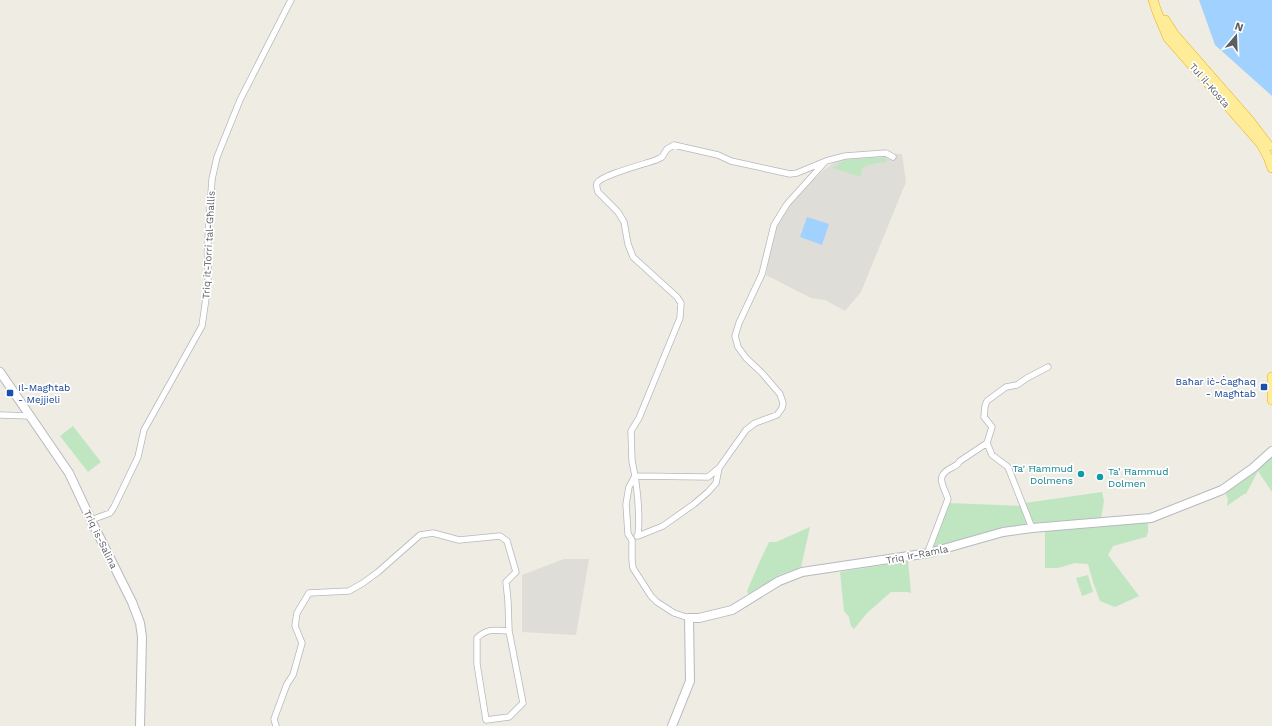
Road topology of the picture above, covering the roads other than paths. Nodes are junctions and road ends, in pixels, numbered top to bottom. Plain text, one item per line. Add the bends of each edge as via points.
1 (292, 0) edge
2 (1153, 0) edge
3 (1157, 0) edge
4 (1272, 152) edge
5 (893, 157) dead end
6 (826, 161) junction
7 (1272, 168) edge
8 (1048, 367) dead end
9 (0, 372) edge
10 (1272, 377) edge
11 (1272, 400) edge
12 (0, 415) edge
13 (30, 416) junction
14 (987, 442) junction
15 (1271, 452) edge
16 (719, 468) junction
17 (635, 476) junction
18 (91, 520) junction
19 (1032, 528) junction
20 (638, 536) junction
21 (632, 540) junction
22 (929, 553) junction
23 (689, 618) junction
24 (509, 631) junction
25 (140, 726) edge
26 (276, 726) edge
27 (672, 726) edge

1 - 18 street, Triq it-Torri tal-Għallis via 240,100 217,156 212,179 208,284 202,326 144,430 138,456 114,507 110,513
2 - 7 highway, Tul il-Kosta via 1168,38 1261,144
3 - 4 highway, Tul il-Kosta via 1174,34 1260,133
5 - 6 street via 886,153 845,156
6 - 16 street via 787,204 774,225 762,274 735,336 738,347 780,394 782,408 777,415 755,423 746,430
6 - 17 street via 790,174 674,145 656,160 613,174 597,183 598,192 618,212 624,222 633,257 681,303 680,318 639,418 631,431
8 - 14 street via 1017,384 1006,387 987,401 984,417 992,427
9 - 13 main road, Triq is-Salina
10 - 11 highway
12 - 13 street
13 - 18 main road, Triq is-Salina via 69,473
14 - 19 street via 992,455 1008,468
14 - 22 street via 942,475 942,487 948,499
15 - 19 main road, Triq ir-Ramla via 1222,490 1151,518
16 - 17 street via 708,477
16 - 20 street via 716,482 694,504 664,526
17 - 20 street
17 - 21 street via 629,487 626,504 628,534
18 - 25 main road, Triq is-Salina via 140,623
19 - 22 main road, Triq ir-Ramla via 1003,532
20 - 21 street
21 - 23 street via 633,568 651,596 674,613
22 - 23 main road, Triq ir-Ramla via 802,572 780,581 732,610
23 - 27 main road via 690,681
24 - 24 street via 523,703 509,717 486,720 477,638 483,632
24 - 26 street via 506,582 516,572 508,541 500,536 459,540 433,533 420,535 378,572 350,591 308,594 297,613 295,626 302,643 293,675 274,719

